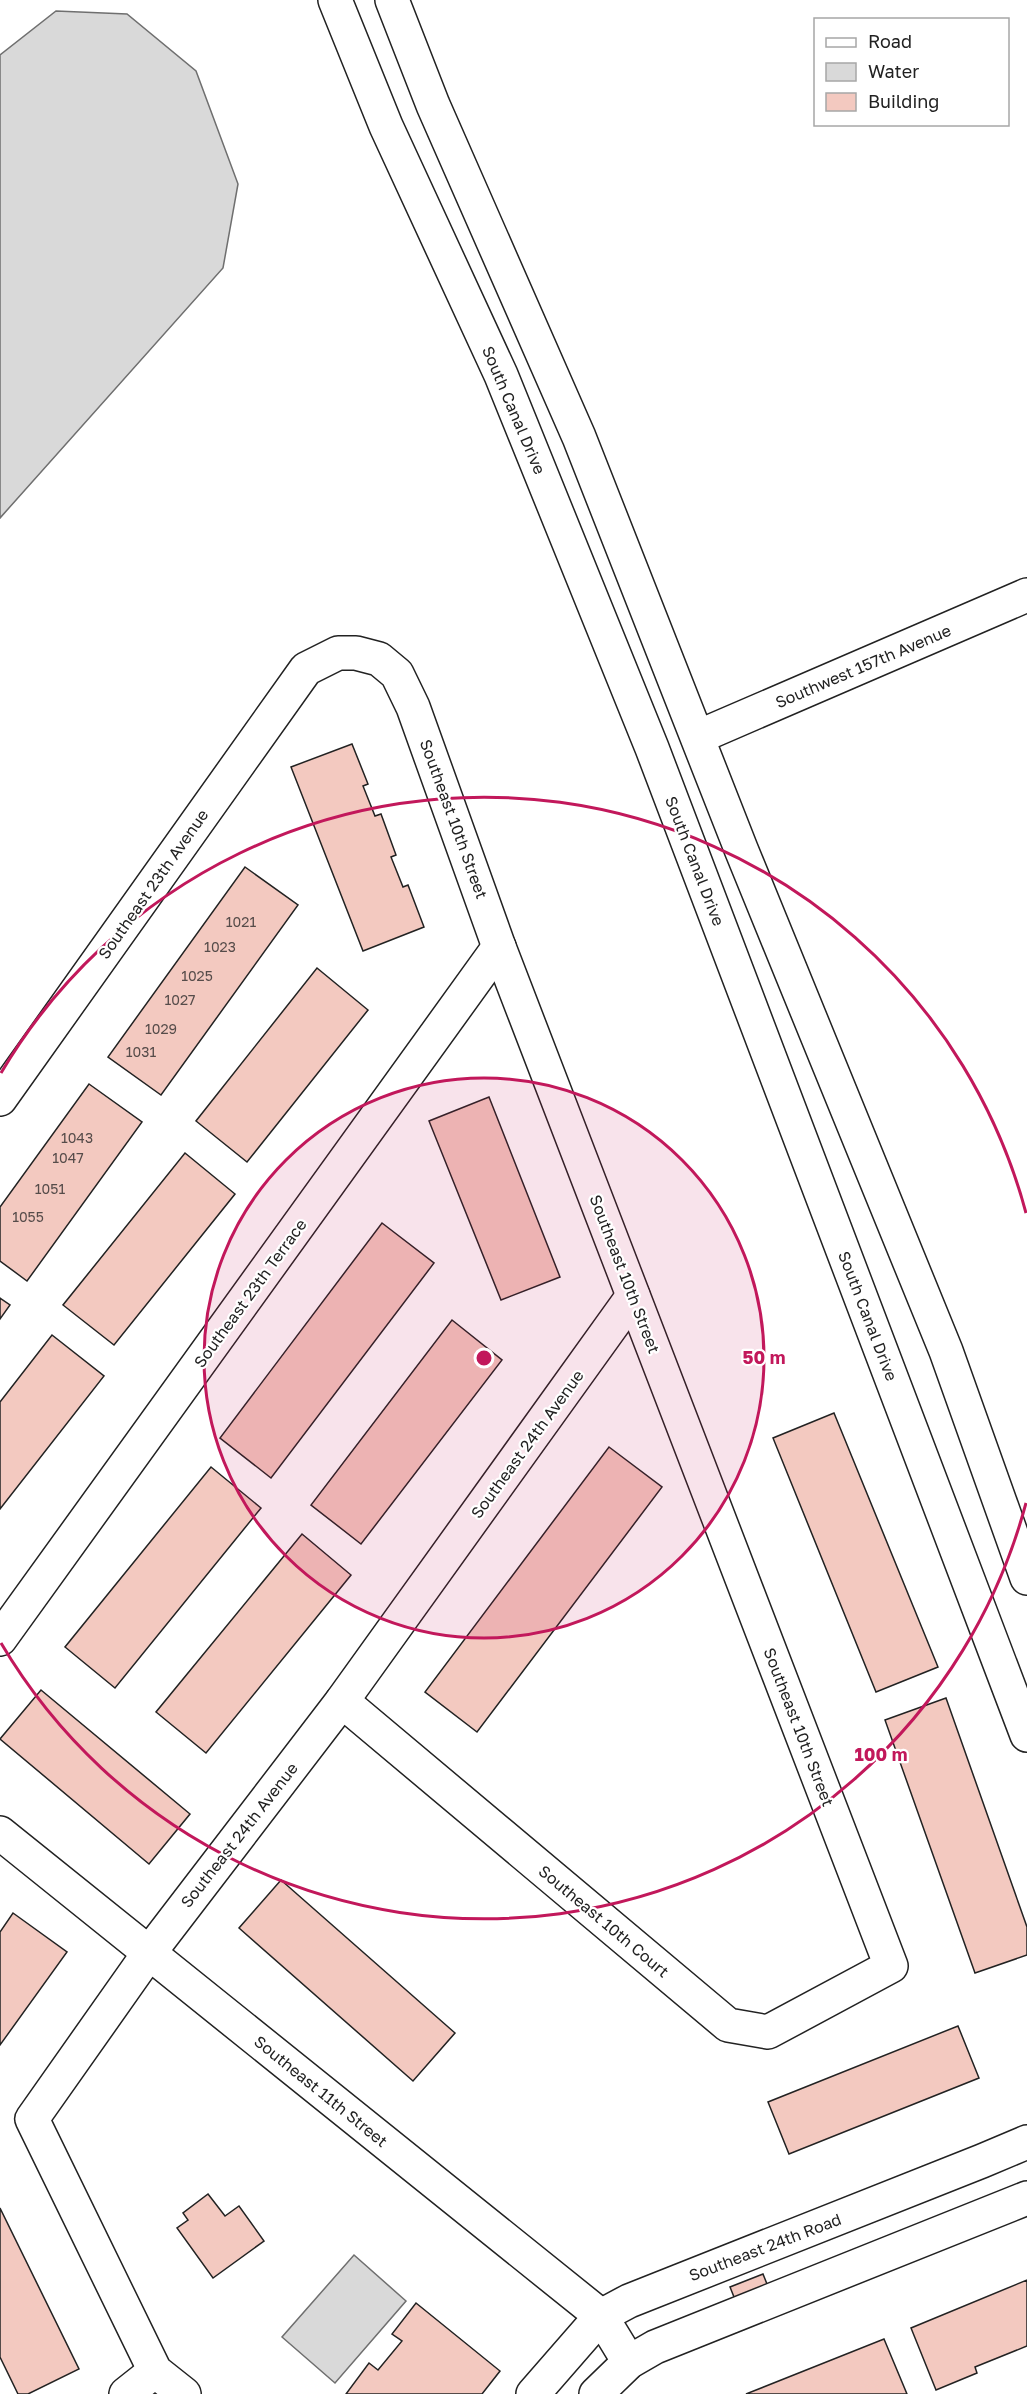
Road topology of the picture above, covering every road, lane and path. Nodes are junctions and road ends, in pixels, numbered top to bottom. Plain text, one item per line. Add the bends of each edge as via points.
1 (334, 0) edge
2 (392, 0) edge
3 (1027, 595) edge
4 (306, 669) joint
5 (698, 737) junction
6 (500, 947) junction
7 (0, 1099) edge
8 (633, 1296) junction
9 (1027, 1578) edge
10 (0, 1639) edge
11 (342, 1701) junction
12 (1027, 1735) edge
13 (0, 1833) edge
14 (149, 1953) junction
15 (891, 1966) joint
16 (1027, 2142) edge
17 (1027, 2198) edge
18 (601, 2316) junction
19 (629, 2362) junction
20 (155, 2371) junction
21 (126, 2394) edge
22 (184, 2394) edge
23 (533, 2394) edge
24 (596, 2394) edge

1 - 12 street, South Canal Drive via 386,126 501,375 648,737
2 - 5 street via 433,105 579,437
3 - 5 street, Southwest 157th Avenue
4 - 6 street, Southeast 10th Street via 338,653 356,653 379,660 398,674
4 - 7 street, Southeast 23th Avenue
5 - 9 street via 946,1351
6 - 8 street, Southeast 10th Street
6 - 10 street, Southeast 23th Terrace
8 - 11 street, Southeast 24th Avenue
8 - 15 street, Southeast 10th Street
11 - 14 street, Southeast 24th Avenue
11 - 15 street, Southeast 10th Court via 728,2025 768,2032
13 - 14 street, Southeast 11th Street
14 - 18 street, Southeast 11th Street
14 - 20 street, Southeast 24th Avenue via 32,2119
16 - 18 street, Southeast 24th Road via 628,2301
17 - 19 street via 655,2348
18 - 19 street, Southeast 11th Street
18 - 23 street, Southeast 24th Road
19 - 24 street
20 - 21 street
20 - 22 street, Southeast 24th Avenue

